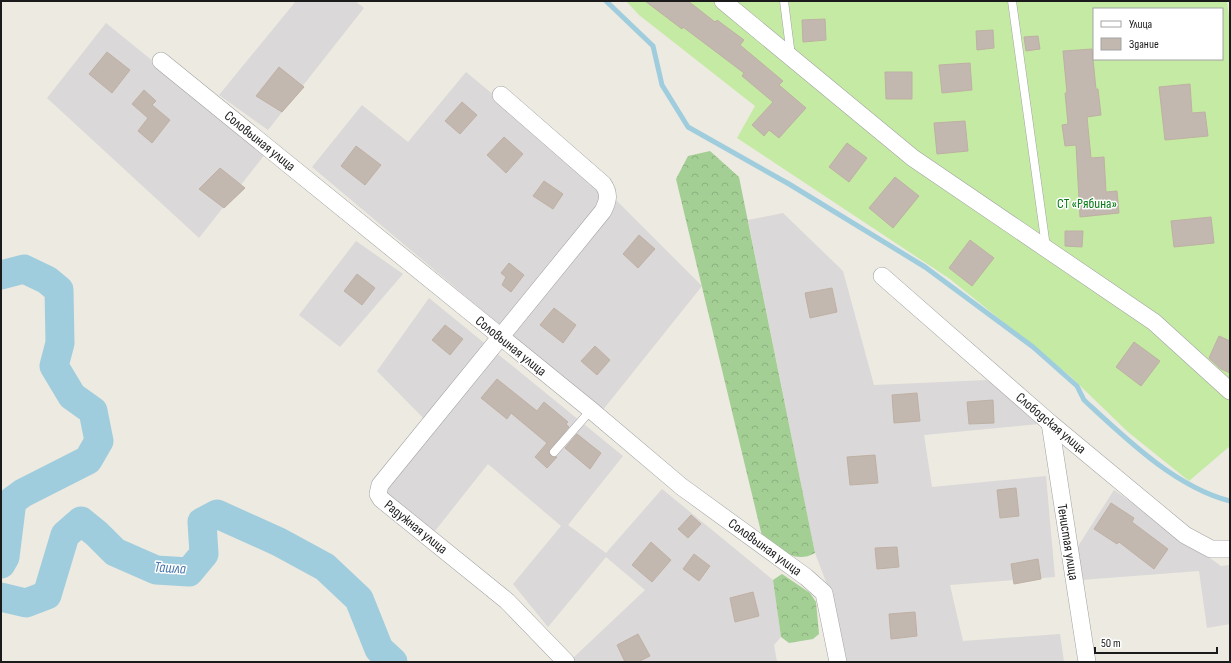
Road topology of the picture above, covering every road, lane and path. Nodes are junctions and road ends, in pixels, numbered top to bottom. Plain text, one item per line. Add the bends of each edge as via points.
1 (723, 1) edge
2 (784, 1) edge
3 (1012, 1) edge
4 (791, 58) junction
5 (161, 60) dead end
6 (501, 95) dead end
7 (1046, 248) junction
8 (882, 276) dead end
9 (499, 337) junction
10 (1230, 391) edge
11 (591, 410) junction
12 (1050, 423) junction
13 (554, 452) dead end
14 (1230, 548) edge
15 (566, 662) edge
16 (838, 662) edge
17 (1087, 662) edge

1 - 4 street
2 - 4 lane
3 - 7 lane
4 - 7 street via 913,158
5 - 9 street, Соловьиная улица
6 - 9 street via 603,184 608,202
7 - 10 street via 1154,322
8 - 12 street, Слободская улица
9 - 11 street, Соловьиная улица
9 - 15 street, Радужная улица via 380,485 378,494 507,601
11 - 13 lane
11 - 16 street, Соловьиная улица via 682,487 806,577 824,593
12 - 14 street, Слободская улица via 1186,535 1212,549
12 - 17 street, Тенистая улица

